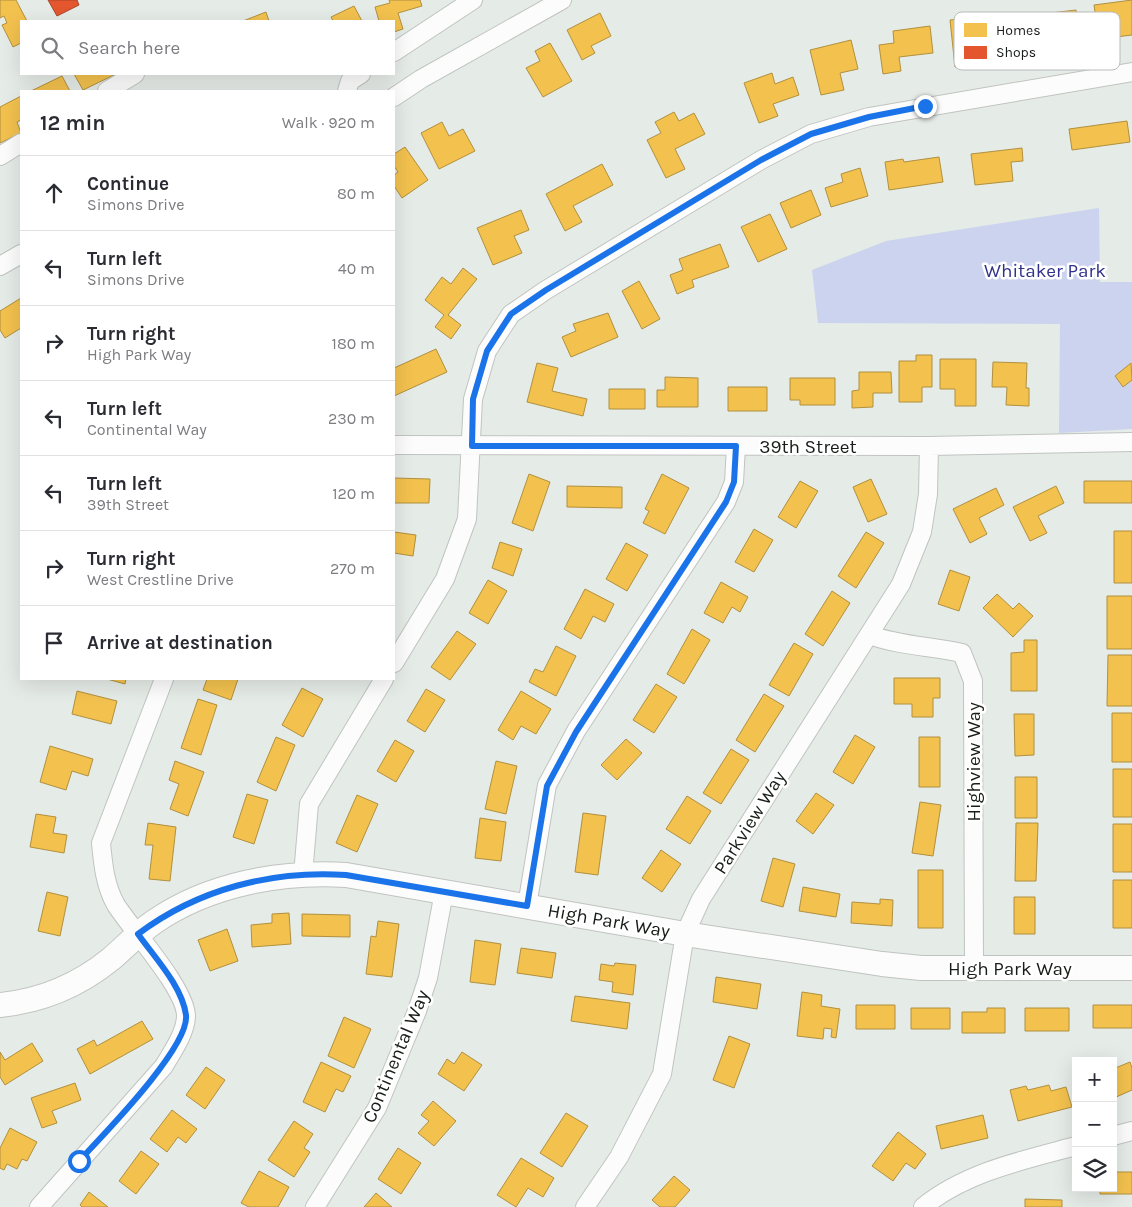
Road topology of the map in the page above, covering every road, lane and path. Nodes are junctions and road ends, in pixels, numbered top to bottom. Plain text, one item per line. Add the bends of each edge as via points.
1 (473, 0) edge
2 (562, 0) edge
3 (395, 51) edge
4 (1132, 72) edge
5 (134, 75) edge
6 (359, 75) edge
7 (109, 90) edge
8 (347, 90) edge
9 (395, 96) edge
10 (20, 144) edge
11 (0, 156) edge
12 (20, 255) edge
13 (0, 266) edge
14 (1132, 442) edge
15 (395, 445) edge
16 (472, 446) junction
17 (736, 446) junction
18 (929, 446) junction
19 (870, 635) junction
20 (395, 661) edge
21 (164, 680) edge
22 (383, 680) edge
23 (303, 875) junction
24 (444, 892) junction
25 (527, 906) junction
26 (138, 934) junction
27 (685, 934) junction
28 (974, 967) junction
29 (1132, 968) edge
30 (0, 1005) edge
31 (1132, 1131) edge
32 (1117, 1135) edge
33 (1072, 1147) edge
34 (38, 1207) edge
35 (315, 1207) edge
36 (585, 1207) edge
37 (923, 1207) edge

1 - 3 street
2 - 9 street
4 - 16 street via 869,117 811,134 761,160 511,314 487,351 473,399
5 - 7 street
6 - 8 street via 350,81
10 - 11 street
12 - 13 street
14 - 18 street, 39th Street
15 - 16 street, 39th Street
16 - 17 street, 39th Street
16 - 20 street via 467,519 445,579
17 - 18 street, 39th Street
17 - 25 street via 734,482 726,502 576,732 547,786
18 - 19 street, Parkview Way via 928,494 922,532 901,584
19 - 27 street, Parkview Way via 701,899
19 - 28 street, Highview Way via 907,646 932,646 962,653 973,682
21 - 26 street via 101,843 103,871 116,904
22 - 23 street via 308,804
23 - 24 street, High Park Way via 346,875
23 - 26 street, High Park Way via 251,882 206,895
24 - 25 street, High Park Way
24 - 35 street, Continental Way via 428,978 417,1011 377,1108
25 - 27 street, High Park Way
26 - 30 street, High Park Way via 90,975 48,996
26 - 34 street via 179,993 186,1017 178,1040 164,1066
27 - 28 street, High Park Way via 882,964 921,968
27 - 36 street, Parkview Way via 662,1074 619,1157
28 - 29 street, High Park Way
31 - 32 street
33 - 37 street via 996,1168 934,1198

